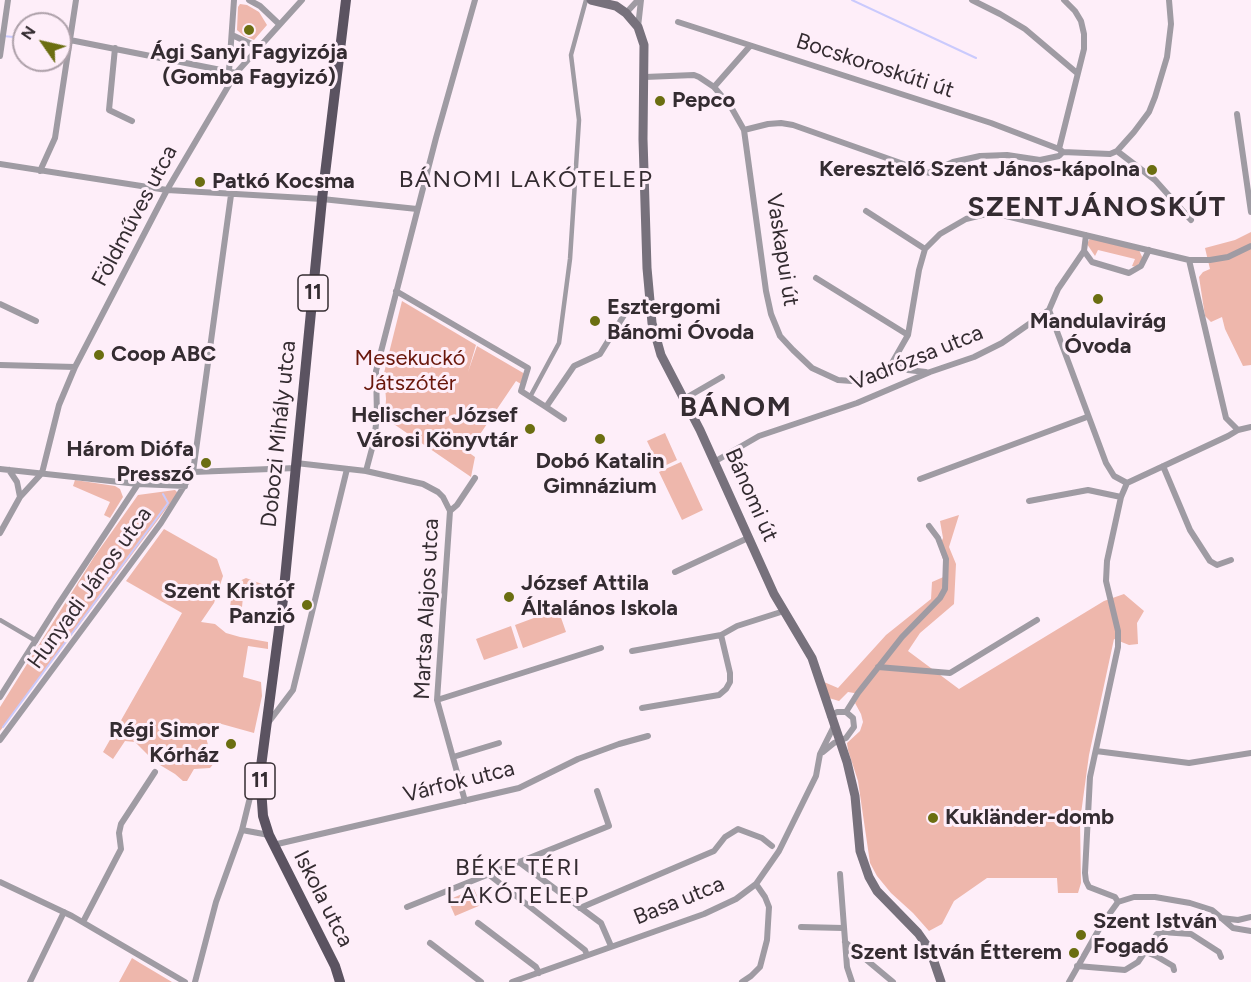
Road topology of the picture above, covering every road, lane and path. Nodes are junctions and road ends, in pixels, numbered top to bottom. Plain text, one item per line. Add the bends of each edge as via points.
1 (8, 0) edge
2 (76, 0) edge
3 (234, 0) edge
4 (249, 0) edge
5 (302, 0) edge
6 (346, 0) edge
7 (475, 0) edge
8 (586, 0) edge
9 (591, 0) edge
10 (640, 0) edge
11 (972, 0) edge
12 (1064, 0) edge
13 (1169, 0) edge
14 (626, 13) junction
15 (678, 22) dead end
16 (279, 24) junction
17 (72, 27) edge
18 (638, 27) junction
19 (2, 35) edge
20 (232, 35) junction
21 (72, 40) edge
22 (750, 46) junction
23 (258, 47) junction
24 (115, 48) junction
25 (0, 57) edge
26 (65, 72) edge
27 (232, 72) junction
28 (1077, 73) junction
29 (645, 77) junction
30 (714, 87) junction
31 (1237, 114) dead end
32 (132, 121) dead end
33 (744, 130) junction
34 (1061, 150) junction
35 (1117, 151) junction
36 (0, 164) edge
37 (40, 171) junction
38 (167, 190) junction
39 (231, 195) junction
40 (322, 199) junction
41 (417, 209) junction
42 (866, 211) dead end
43 (1251, 212) edge
44 (1191, 220) dead end
45 (1086, 235) junction
46 (1251, 246) edge
47 (925, 249) junction
48 (1149, 250) junction
49 (1084, 251) junction
50 (1188, 260) junction
51 (816, 278) dead end
52 (396, 291) junction
53 (0, 304) edge
54 (650, 306) junction
55 (1049, 310) junction
56 (36, 321) dead end
57 (908, 335) junction
58 (892, 363) junction
59 (0, 365) edge
60 (75, 367) junction
61 (930, 372) junction
62 (722, 377) dead end
63 (530, 397) junction
64 (684, 399) junction
65 (546, 407) junction
66 (1087, 417) junction
67 (564, 419) dead end
68 (1251, 427) edge
69 (1238, 430) junction
70 (714, 462) junction
71 (296, 465) junction
72 (1163, 466) junction
73 (0, 469) edge
74 (347, 469) junction
75 (9, 470) junction
76 (366, 471) junction
77 (193, 472) junction
78 (42, 473) junction
79 (475, 478) dead end
80 (920, 479) dead end
81 (1127, 483) junction
82 (138, 484) junction
83 (185, 486) junction
84 (1121, 496) junction
85 (20, 497) junction
86 (1029, 501) dead end
87 (450, 511) junction
88 (929, 526) dead end
89 (0, 533) edge
90 (748, 538) junction
91 (1231, 560) dead end
92 (675, 572) dead end
93 (784, 611) junction
94 (0, 620) edge
95 (1037, 620) dead end
96 (721, 635) junction
97 (36, 640) junction
98 (601, 648) dead end
99 (632, 651) dead end
100 (878, 667) junction
101 (0, 697) edge
102 (437, 700) junction
103 (642, 708) dead end
104 (846, 712) junction
105 (830, 716) junction
106 (834, 726) junction
107 (266, 727) junction
108 (648, 736) dead end
109 (0, 739) edge
110 (840, 741) junction
111 (499, 743) dead end
112 (1096, 751) junction
113 (1251, 753) edge
114 (820, 754) junction
115 (453, 757) junction
116 (156, 772) dead end
117 (254, 781) dead end
118 (597, 791) dead end
119 (465, 801) junction
120 (242, 830) junction
121 (271, 840) junction
122 (772, 846) dead end
123 (519, 862) junction
124 (488, 874) junction
125 (840, 874) dead end
126 (0, 882) edge
127 (756, 884) junction
128 (1118, 902) junction
129 (407, 907) dead end
130 (580, 908) junction
131 (64, 912) junction
132 (1251, 917) edge
133 (1220, 918) junction
134 (83, 922) junction
135 (478, 923) dead end
136 (801, 927) dead end
137 (843, 927) junction
138 (1251, 931) edge
139 (845, 942) junction
140 (430, 943) dead end
141 (611, 946) junction
142 (1146, 952) junction
143 (587, 955) junction
144 (1221, 957) dead end
145 (1077, 966) junction
146 (1174, 970) dead end
147 (539, 973) junction
148 (30, 982) edge
149 (185, 982) edge
150 (195, 982) edge
151 (340, 982) edge
152 (481, 982) edge
153 (512, 982) edge
154 (742, 982) edge
155 (852, 982) edge
156 (893, 982) edge
157 (941, 982) edge
158 (1069, 982) edge

1 - 19 street
2 - 17 street
3 - 20 street, Földműves utca
4 - 16 street
5 - 16 street, Földműves utca
6 - 40 main road, Dobozi Mihály utca / 11
7 - 41 street
8 - 63 street via 571,55 579,120 570,259 559,343
9 - 14 main road via 616,6
10 - 14 street
10 - 18 street, Bánomi út
11 - 28 street via 1025,29
12 - 28 street via 1075,11 1084,34
13 - 35 street via 1171,24 1162,78 1149,112
14 - 18 main road
15 - 22 street, Bocskoroskúti út
16 - 23 street, Földműves utca
18 - 29 main road, Bánomi út via 644,45
19 - 25 street
20 - 23 street
20 - 27 street, Földműves utca
21 - 24 street
22 - 30 street
22 - 34 street, Bocskoroskúti út via 991,123
23 - 27 street, Földműves utca
24 - 27 street
24 - 32 street via 109,110
26 - 37 street via 55,138
27 - 38 street, Földműves utca
28 - 34 street
29 - 30 street, Vaskapui út via 694,75
29 - 54 main road, Bánomi út
30 - 33 street, Vaskapui út
31 - 43 street
33 - 34 street via 768,124 793,125 929,173 980,156 1040,160 1059,156
33 - 58 street, Vaskapui út via 766,291 780,336 812,368 838,380 866,379
34 - 35 street via 1110,154
35 - 44 street via 1155,180
36 - 37 street
37 - 38 street
38 - 39 street
38 - 60 street, Földműves utca
39 - 40 street
39 - 77 street
40 - 41 street
40 - 71 main road, Dobozi Mihály utca / 11
41 - 52 street
42 - 47 street
45 - 47 street via 1002,215 982,215 952,225
45 - 48 street
45 - 49 street, Vadrózsa utca
46 - 50 street via 1210,260
47 - 57 street, Vaskapui út
48 - 49 street via 1141,266 1128,273 1092,262
48 - 50 street
49 - 55 street, Vadrózsa utca
50 - 69 street via 1226,418
51 - 57 street
52 - 63 street via 528,368 521,391
52 - 76 street via 376,371 377,416
53 - 56 street
54 - 64 main road, Bánomi út via 661,355
54 - 65 street via 626,312 600,354 574,366
55 - 61 street, Vadrózsa utca via 1002,343
55 - 66 street
57 - 58 street, Vaskapui út
58 - 61 street via 908,370
59 - 60 street
60 - 78 street, Földműves utca via 59,405
61 - 70 street, Vadrózsa utca via 857,403 759,436
62 - 64 street
63 - 65 street
64 - 70 main road, Bánomi út
65 - 67 street
66 - 80 street
66 - 81 street via 1111,473
68 - 69 street
69 - 72 street
70 - 90 main road, Bánomi út
71 - 74 street, Martsa Alajos utca
71 - 77 street, Martsa Alajos utca
71 - 107 main road, Dobozi Mihály utca / 11
72 - 81 street
72 - 91 street via 1190,530 1210,561 1217,565
73 - 75 street
74 - 76 street, Martsa Alajos utca
74 - 107 street via 293,690
75 - 78 street
75 - 85 street
76 - 87 street, Martsa Alajos utca via 432,488 443,497
77 - 83 street, Hunyadi János utca
78 - 82 street
78 - 85 street
79 - 87 street
81 - 84 street
82 - 83 street
82 - 97 street, Hunyadi János utca
83 - 109 street, Hunyadi János utca
84 - 86 street via 1088,490
84 - 112 street via 1106,581 1118,647
85 - 89 street
87 - 102 street, Martsa Alajos utca
88 - 100 street via 946,559 945,589
90 - 92 street
90 - 93 main road, Bánomi út
93 - 96 street
93 - 105 main road, Bánomi út via 812,658
94 - 97 street
95 - 100 street via 950,673
96 - 99 street
96 - 103 street via 730,673 726,689 718,695
97 - 101 street, Hunyadi János utca
98 - 102 street
100 - 104 street
102 - 115 street, Martsa Alajos utca
104 - 105 street
104 - 110 street via 853,718 854,727
105 - 106 main road, Bánomi út
106 - 110 main road, Bánomi út
106 - 114 street, Basa utca
107 - 121 main road, Dobozi Mihály utca / 11 via 260,774 263,816
108 - 119 street, Várfok utca via 578,759 519,788
110 - 114 street
110 - 157 main road, Bánomi út via 853,785 860,851 869,877 930,950
111 - 115 street, Várfok utca
112 - 113 street via 1189,763
112 - 128 street via 1090,777 1086,881 1089,887 1115,897
114 - 127 street, Basa utca via 816,776 779,851
115 - 119 street, Martsa Alajos utca
116 - 134 street via 121,824 121,849
117 - 120 street
118 - 123 street via 609,826
119 - 121 street, Várfok utca
120 - 121 street
120 - 150 street via 216,902
121 - 151 main road, Iskola utca / 11
122 - 130 street via 738,829 724,837 714,851
123 - 124 street
123 - 130 street
124 - 129 street
124 - 143 street
125 - 137 street
126 - 131 street
127 - 141 street, Basa utca via 704,914
127 - 154 street via 769,908 767,940 759,967
128 - 133 street via 1155,897 1212,910
128 - 145 street
130 - 141 street via 601,924
131 - 134 street
131 - 148 street
132 - 133 street
133 - 138 street via 1233,928
134 - 149 street
135 - 147 street
136 - 137 street
137 - 139 street
139 - 155 street
139 - 156 street
140 - 152 street
141 - 143 street, Basa utca
142 - 144 street via 1157,934 1178,932 1208,943
142 - 145 street via 1123,971
142 - 146 street
143 - 147 street, Basa utca
145 - 158 street
147 - 153 street, Basa utca

